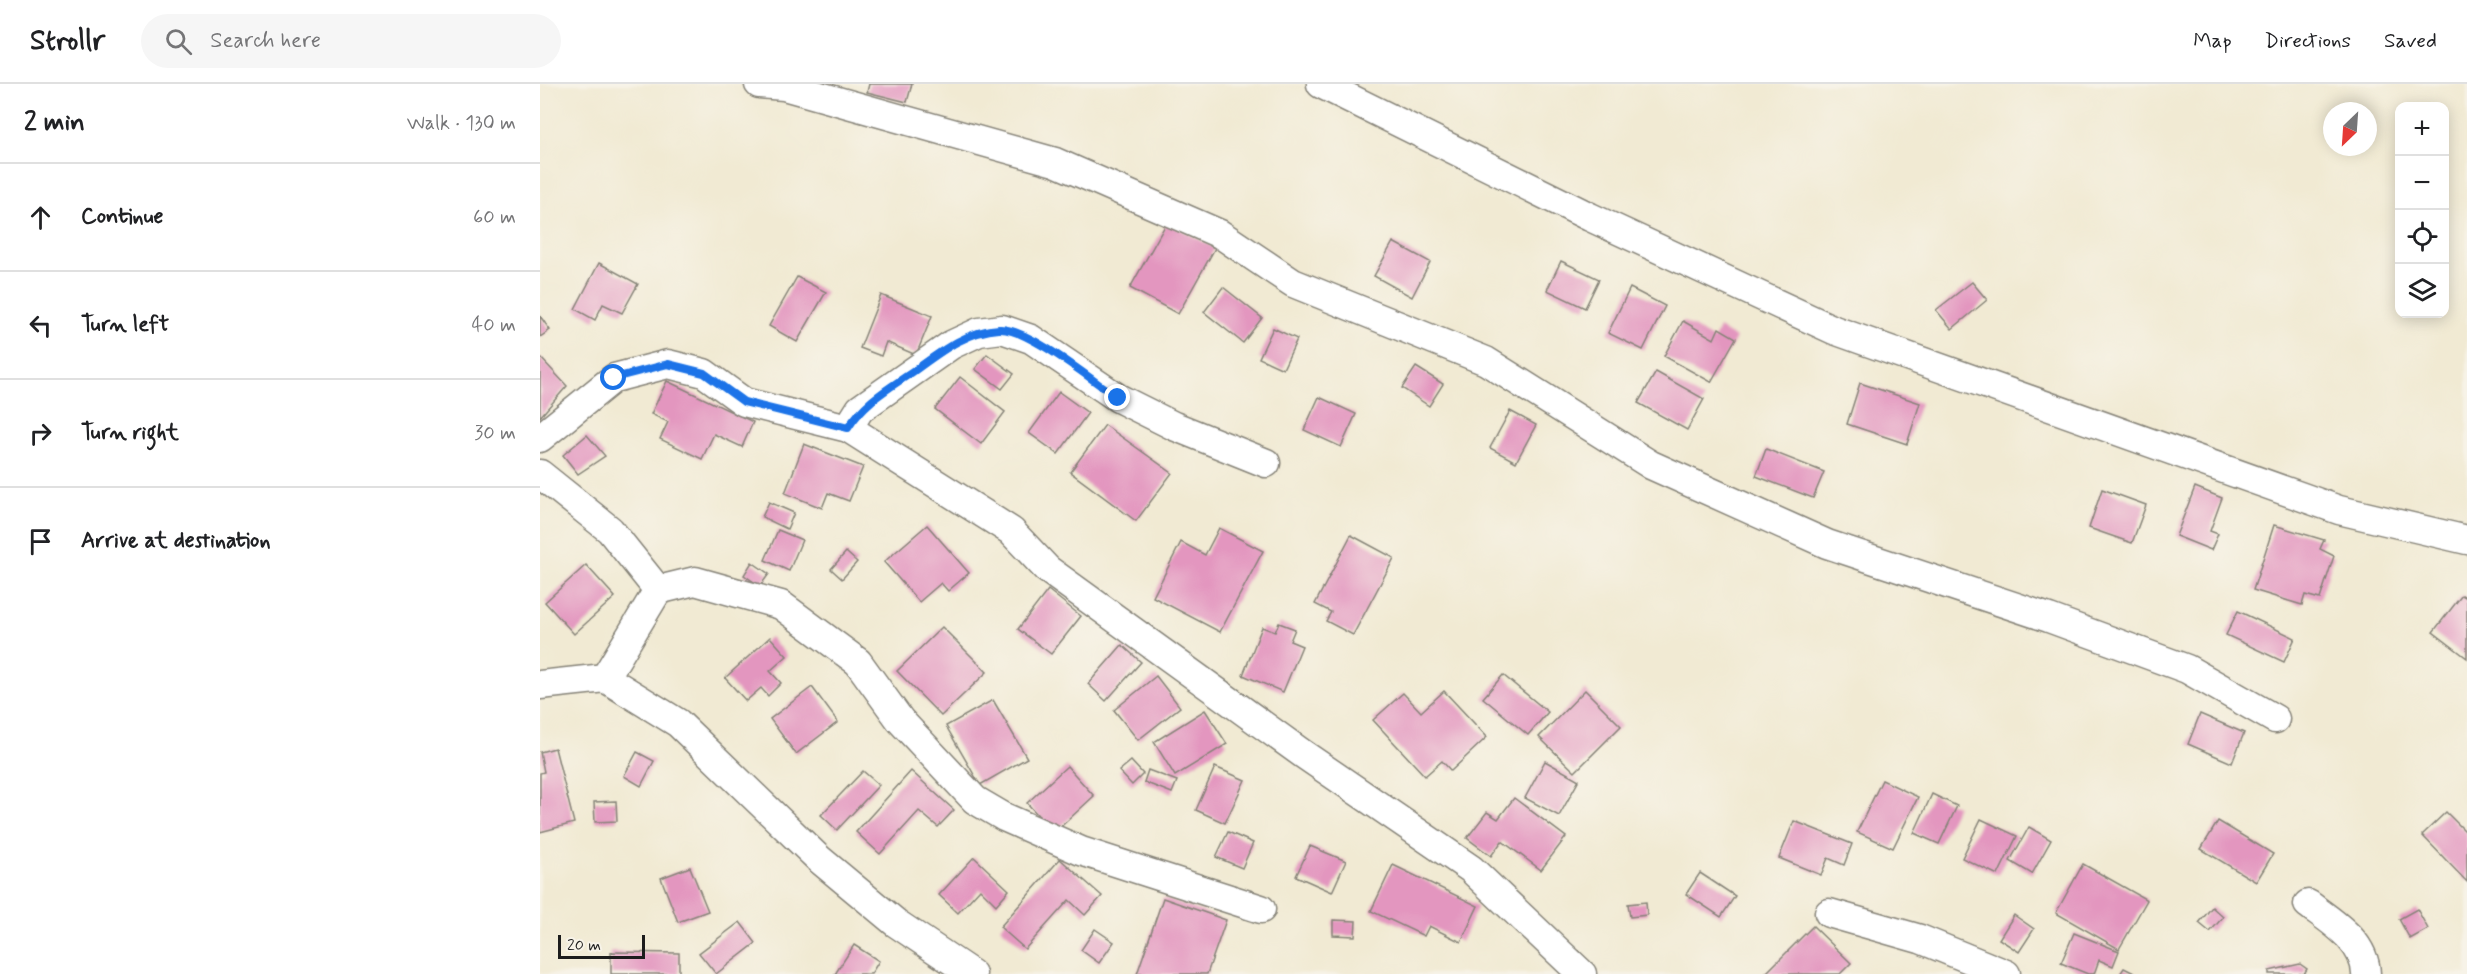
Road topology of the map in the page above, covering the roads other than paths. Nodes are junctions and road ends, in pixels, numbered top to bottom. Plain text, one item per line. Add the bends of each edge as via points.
1 (759, 84) edge
2 (1322, 84) edge
3 (848, 428) junction
4 (540, 438) edge
5 (1266, 463) dead end
6 (540, 474) edge
7 (2467, 540) edge
8 (658, 590) junction
9 (605, 678) junction
10 (540, 685) edge
11 (2275, 720) dead end
12 (2308, 904) dead end
13 (1261, 909) dead end
14 (1829, 913) dead end
15 (972, 974) edge
16 (1582, 974) edge
17 (2006, 974) edge
18 (2366, 974) edge

1 - 11 street via 784,86 1055,162 1220,234 1293,283 1486,361 1651,465 1827,544 2187,669
2 - 7 street via 1834,330 2339,510
3 - 4 street via 744,402 704,373 668,364 614,378
3 - 5 street via 860,409 951,345 979,332 1002,328 1031,339 1118,398 1174,426
3 - 16 street via 1011,531 1047,569 1293,747 1471,869
6 - 8 street via 610,530
8 - 9 street
8 - 13 street via 695,581 781,605 858,662 900,720 975,800 1081,851
9 - 10 street
9 - 15 street via 678,723 819,859 896,923
12 - 18 street via 2349,935 2366,966
14 - 17 street via 1920,939

